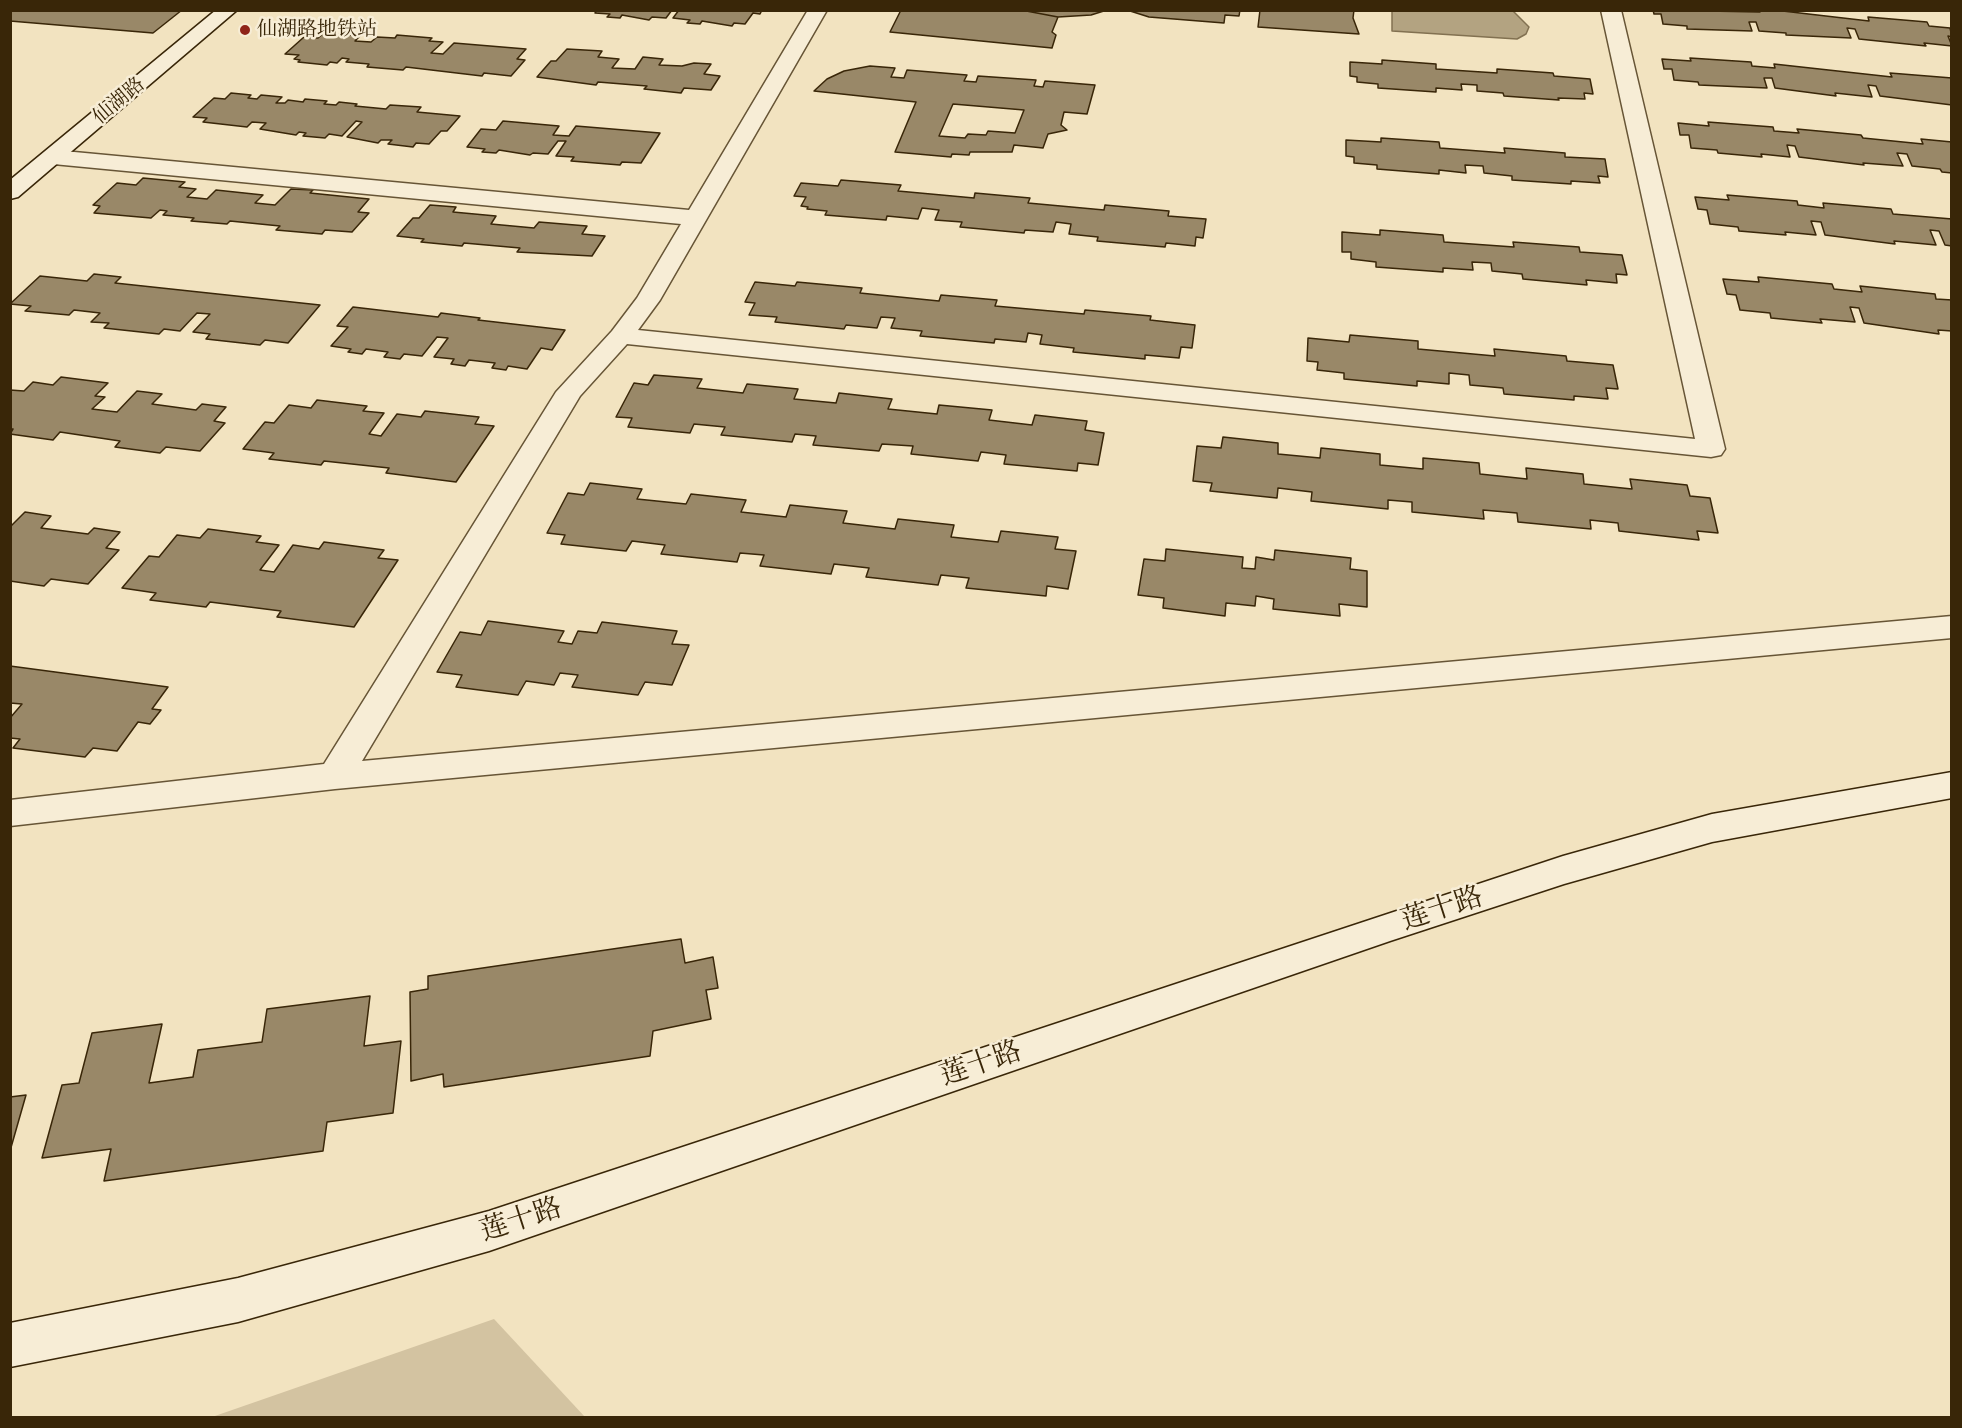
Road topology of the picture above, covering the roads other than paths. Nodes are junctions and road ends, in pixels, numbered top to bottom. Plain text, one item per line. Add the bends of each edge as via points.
1 (228, 10) edge
2 (818, 10) edge
3 (1611, 10) edge
4 (53, 157) junction
5 (10, 192) edge
6 (695, 218) junction
7 (621, 336) junction
8 (1952, 627) edge
9 (335, 776) junction
10 (1952, 785) edge
11 (10, 813) edge
12 (10, 1345) edge

1 - 4 street, 仙湖路
2 - 6 street
3 - 7 street via 1711,449
4 - 5 street, 仙湖路
4 - 6 street
6 - 7 street via 648,300
7 - 9 street via 570,392
8 - 9 street
9 - 11 street
10 - 12 street, 莲十路 via 1712,828 1563,870 489,1231 238,1300

